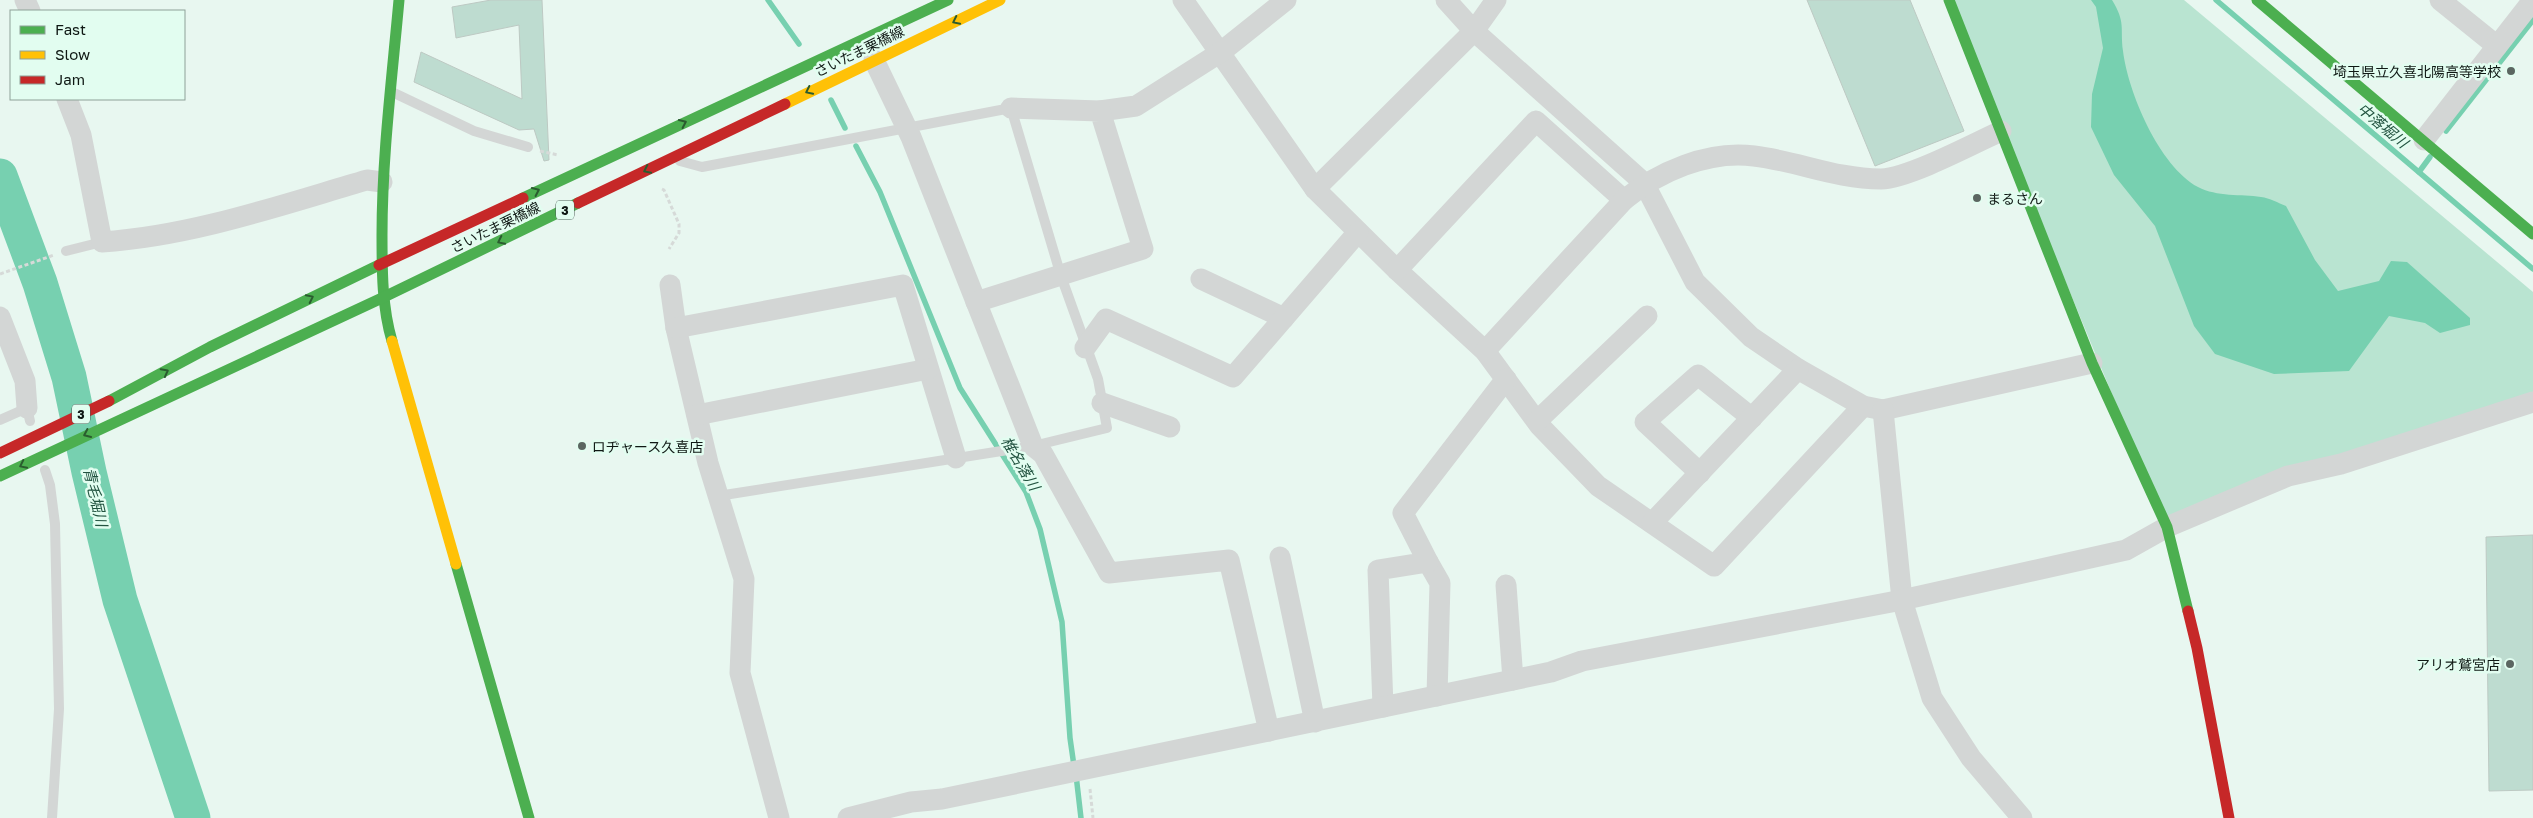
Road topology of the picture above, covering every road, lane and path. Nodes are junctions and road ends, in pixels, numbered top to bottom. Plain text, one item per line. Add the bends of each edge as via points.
1 (399, 0) edge
2 (948, 0) edge
3 (1000, 0) edge
4 (1183, 0) edge
5 (1286, 0) edge
6 (1446, 0) edge
7 (1496, 0) edge
8 (1949, 0) edge
9 (2256, 0) edge
10 (2440, 0) edge
11 (2533, 0) edge
12 (1474, 31) junction
13 (2497, 46) junction
14 (1221, 52) junction
15 (874, 60) junction
16 (391, 91) junction
17 (67, 100) edge
18 (1011, 108) junction
19 (1100, 111) junction
20 (907, 128) junction
21 (2001, 132) junction
22 (2424, 140) junction
23 (532, 149) joint
24 (560, 156) dead end
25 (671, 158) junction
26 (382, 182) junction
27 (1644, 183) junction
28 (664, 190) dead end
29 (1315, 190) junction
30 (1624, 200) junction
31 (1358, 232) junction
32 (2533, 234) edge
33 (102, 242) junction
34 (669, 249) dead end
35 (66, 251) dead end
36 (53, 256) dead end
37 (382, 264) junction
38 (1397, 270) junction
39 (0, 274) edge
40 (1061, 276) junction
41 (1201, 279) dead end
42 (670, 285) dead end
43 (382, 298) junction
44 (976, 302) junction
45 (1648, 316) dead end
46 (0, 317) edge
47 (1284, 318) junction
48 (676, 328) junction
49 (1085, 348) junction
50 (1485, 351) junction
51 (2092, 363) junction
52 (928, 369) junction
53 (1798, 369) junction
54 (1506, 379) junction
55 (2533, 402) edge
56 (1102, 403) junction
57 (1873, 408) junction
58 (29, 414) joint
59 (697, 415) junction
60 (1752, 418) junction
61 (0, 420) edge
62 (1537, 421) junction
63 (1170, 427) dead end
64 (1033, 446) junction
65 (0, 453) edge
66 (956, 458) junction
67 (45, 470) dead end
68 (1700, 473) junction
69 (0, 476) edge
70 (718, 496) junction
71 (1652, 523) junction
72 (2167, 527) junction
73 (1280, 558) dead end
74 (1428, 562) junction
75 (1506, 586) dead end
76 (1902, 600) junction
77 (1513, 680) junction
78 (1438, 696) junction
79 (1383, 707) junction
80 (1316, 722) junction
81 (1269, 731) junction
82 (1088, 769) junction
83 (52, 818) edge
84 (529, 818) edge
85 (778, 818) edge
86 (848, 818) edge
87 (1093, 818) edge
88 (2022, 818) edge
89 (2229, 818) edge

1 - 16 main road
37 -> 2 main road, さいたま栗橋線 / 3
3 -> 15 main road, さいたま栗橋線 / 3
4 - 14 street
5 - 14 street
6 - 12 street
7 - 12 street
8 - 21 main road
9 - 22 main road
10 - 13 street
11 - 13 street
12 - 27 street
12 - 29 street
13 - 22 street
14 - 19 street via 1136,106
14 - 29 street
15 - 20 street
15 -> 25 main road, さいたま栗橋線 / 3
16 - 23 lane via 474,131
16 - 26 main road
17 - 33 street via 81,135
18 - 19 street
18 - 20 lane
18 - 40 lane
19 - 40 street via 1143,249
20 - 25 lane via 702,167
20 - 44 street
21 - 27 street via 1920,168 1883,179 1844,176 1753,155 1716,156 1684,165
21 - 51 main road
22 - 32 main road
23 - 24 path
25 -> 43 main road, さいたま栗橋線 / 3
26 - 33 street via 367,180 194,228 136,240
26 - 37 main road
27 - 30 street
27 - 53 street via 1696,282 1751,337
28 - 34 path via 679,224 679,233
29 - 31 street
30 - 38 street via 1536,121
30 - 50 street
31 - 38 street
31 - 47 street
33 - 35 lane
36 - 39 path
37 - 43 main road
65 -> 37 main road, さいたま栗橋線 / 3
38 - 50 street
40 - 44 street
40 - 49 lane
41 - 47 street
42 - 48 street
43 -> 69 main road, さいたま栗橋線 / 3
43 - 84 main road via 416,429
44 - 64 street
45 - 62 street
46 - 58 street via 24,381
47 - 49 street via 1233,377 1106,319
48 - 52 street via 903,285
48 - 59 street
49 - 56 lane via 1098,379
50 - 54 street
51 - 57 street
51 - 72 main road
52 - 59 street
52 - 66 street
53 - 57 street
53 - 60 street
54 - 62 street
54 - 74 street via 1403,513
55 - 72 street via 2341,464 2288,476
56 - 63 street
56 - 64 lane via 1107,428
57 - 71 street via 1714,566
57 - 76 street
58 - 61 lane
59 - 70 street
60 - 68 street
60 - 68 street via 1698,375 1645,422
62 - 71 street via 1598,486
64 - 66 lane
64 - 81 street via 1043,454 1109,573 1229,560
66 - 70 lane
67 - 83 lane via 55,524 59,699
68 - 71 street
70 - 85 street via 744,580 740,673
72 - 76 street via 2126,550
72 - 89 main road via 2197,648
73 - 80 street
74 - 78 street via 1440,583
74 - 79 street via 1378,570
75 - 77 street
76 - 77 street via 1582,661
76 - 88 street via 1932,698 1971,758
77 - 78 street
78 - 79 street
79 - 80 street
80 - 81 street
81 - 82 street
82 - 86 street via 942,799 911,802
82 - 87 path

